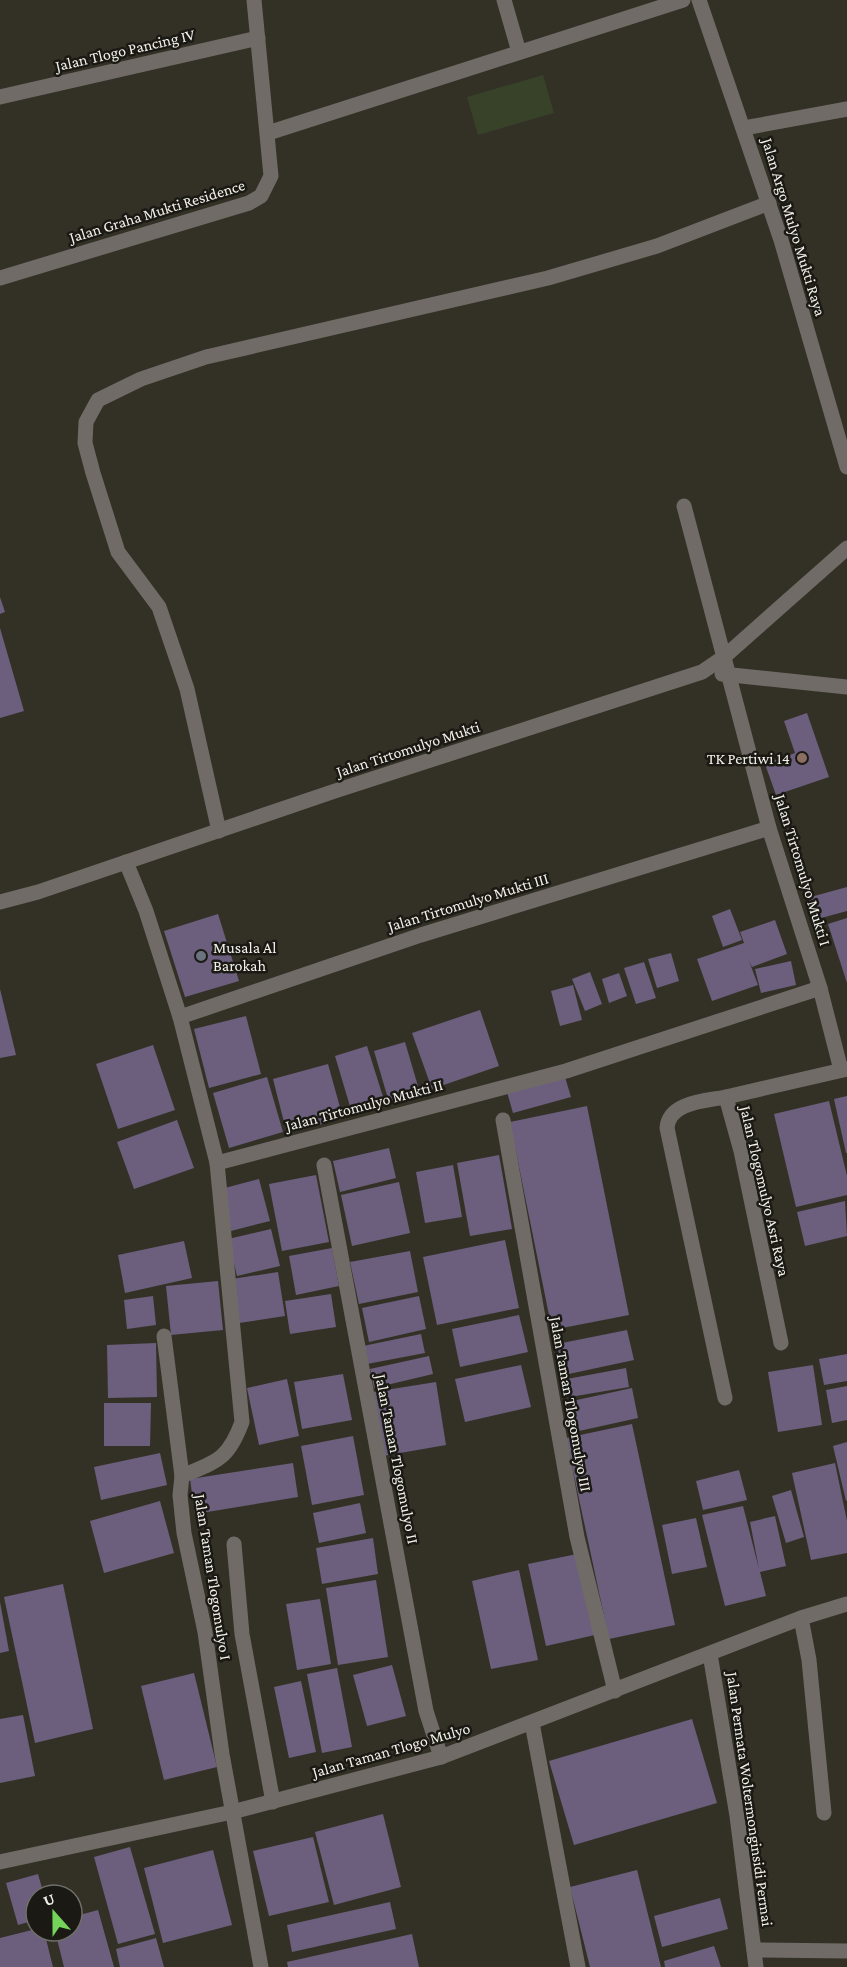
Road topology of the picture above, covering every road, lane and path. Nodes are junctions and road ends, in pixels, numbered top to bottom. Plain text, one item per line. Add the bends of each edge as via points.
1 (254, 0) edge
2 (504, 0) edge
3 (683, 0) edge
4 (699, 0) edge
5 (258, 38) junction
6 (519, 52) junction
7 (0, 97) edge
8 (847, 109) edge
9 (744, 128) junction
10 (268, 133) junction
11 (769, 203) junction
12 (0, 278) edge
13 (847, 464) edge
14 (684, 506) dead end
15 (847, 548) edge
16 (724, 657) junction
17 (702, 672) junction
18 (730, 675) junction
19 (847, 687) edge
20 (769, 828) junction
21 (219, 831) junction
22 (126, 862) junction
23 (0, 902) edge
24 (820, 988) junction
25 (180, 1017) junction
26 (844, 1070) edge
27 (726, 1097) junction
28 (503, 1120) dead end
29 (218, 1163) junction
30 (324, 1165) dead end
31 (164, 1336) dead end
32 (781, 1343) dead end
33 (725, 1398) dead end
34 (182, 1476) junction
35 (234, 1544) dead end
36 (847, 1604) edge
37 (801, 1618) junction
38 (710, 1654) junction
39 (615, 1691) junction
40 (532, 1723) junction
41 (441, 1757) junction
42 (273, 1802) junction
43 (232, 1812) junction
44 (824, 1813) dead end
45 (0, 1862) edge
46 (754, 1950) junction
47 (847, 1951) edge
48 (261, 1967) edge
49 (578, 1967) edge
50 (756, 1967) edge

1 - 5 street, Jalan Graha Mukti Residence
2 - 6 street
3 - 6 street
4 - 9 street, Jalan Argo Mulyo Mukti Raya
5 - 7 street, Jalan Tlogo Pancing IV
5 - 10 street, Jalan Graha Mukti Residence
6 - 10 street
8 - 9 street
9 - 11 street, Jalan Argo Mulyo Mukti Raya
10 - 12 street, Jalan Graha Mukti Residence via 271,176 261,196 249,203
11 - 13 street, Jalan Argo Mulyo Mukti Raya
11 - 21 street via 657,246 548,278 206,357 141,379 98,400 86,422 85,443 93,473 118,552 159,607 187,688
14 - 16 street, Jalan Tirtomulyo Mukti I
15 - 16 street, Jalan Tirtomulyo Mukti
16 - 17 street, Jalan Tirtomulyo Mukti
16 - 18 street, Jalan Tirtomulyo Mukti I
17 - 18 street, Jalan Tirtomulyo Mukti
17 - 21 street, Jalan Tirtomulyo Mukti
18 - 19 street, Jalan Tirtomulyo Mukti
18 - 20 street, Jalan Tirtomulyo Mukti I
20 - 24 street, Jalan Tirtomulyo Mukti I
20 - 25 street, Jalan Tirtomulyo Mukti III via 421,935
21 - 22 street, Jalan Tirtomulyo Mukti
22 - 23 street, Jalan Tirtomulyo Mukti
22 - 25 street
24 - 26 street, Jalan Tirtomulyo Mukti I
24 - 29 street, Jalan Tirtomulyo Mukti II via 566,1071
25 - 29 street
26 - 27 street, Jalan Tlogomulyo Asri Raya
27 - 32 street, Jalan Tlogomulyo Asri Raya
27 - 33 street via 676,1110 667,1128
28 - 39 street, Jalan Taman Tlogomulyo III via 577,1537
29 - 34 street, Jalan Taman Tlogomulyo I via 242,1422 233,1446 216,1462
30 - 41 street, Jalan Taman Tlogomulyo II via 426,1711
31 - 34 street
34 - 43 street, Jalan Taman Tlogomulyo I via 184,1533 206,1632
35 - 42 street via 242,1634
36 - 37 street, Jalan Taman Tlogo Mulyo
37 - 38 street, Jalan Taman Tlogo Mulyo
37 - 44 street via 809,1660
38 - 39 street, Jalan Taman Tlogo Mulyo
38 - 46 street, Jalan Permata Woltermonginsidi Permai
39 - 40 street, Jalan Taman Tlogo Mulyo
40 - 41 street, Jalan Taman Tlogo Mulyo
40 - 49 street
41 - 42 street, Jalan Taman Tlogo Mulyo
42 - 43 street, Jalan Taman Tlogo Mulyo
43 - 45 street, Jalan Taman Tlogo Mulyo
43 - 48 street, Jalan Taman Tlogomulyo I
46 - 47 street, Jalan Permata Woltermonginsidi Permai
46 - 50 street, Jalan Permata Woltermonginsidi Permai

